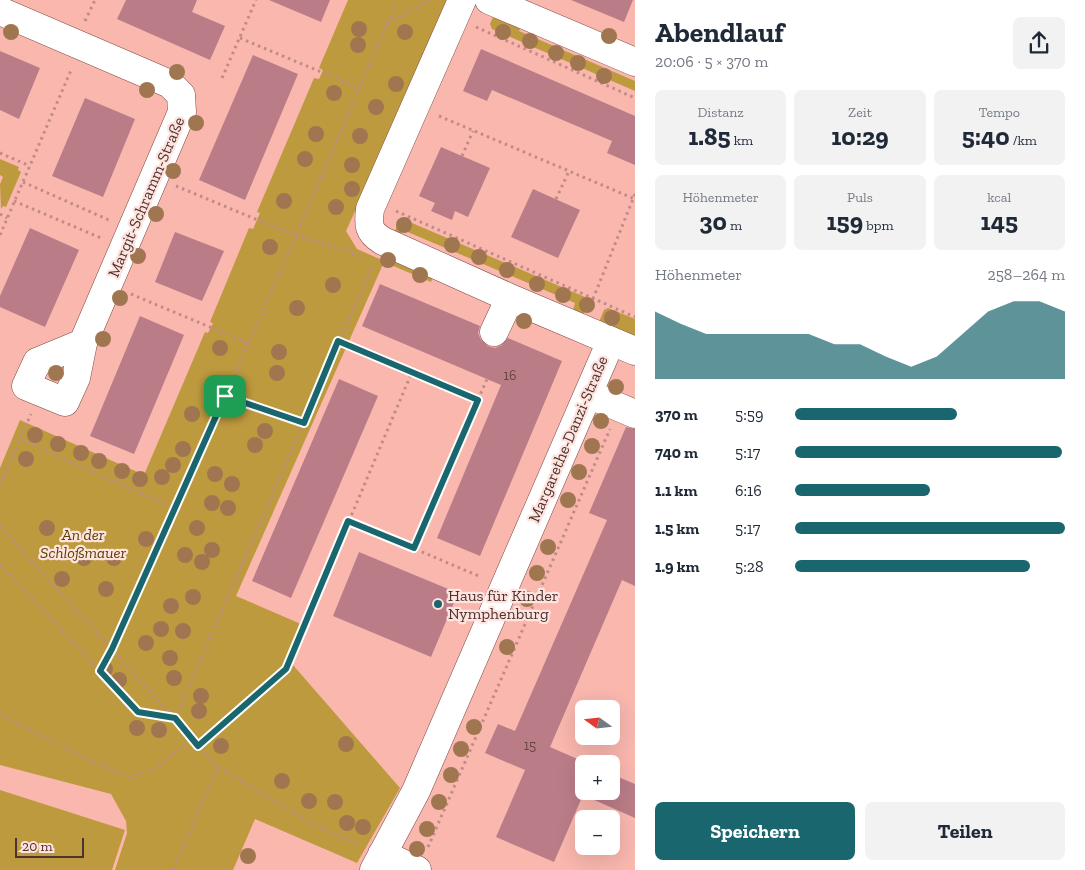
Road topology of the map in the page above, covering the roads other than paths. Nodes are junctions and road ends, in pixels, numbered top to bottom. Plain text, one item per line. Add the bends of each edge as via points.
1 (462, 0) edge
2 (489, 0) edge
3 (0, 11) edge
4 (635, 62) edge
5 (510, 298) junction
6 (494, 332) dead end
7 (83, 343) dead end
8 (623, 346) edge
9 (588, 394) junction
10 (627, 411) edge
11 (373, 857) edge
12 (414, 869) edge

1 - 5 street, Margarethe-Danzi-Straße via 370,209 368,225 374,236 383,241
2 - 4 street
3 - 7 street, Margit-Schramm-Straße via 170,84 181,95 182,112
5 - 6 street
5 - 8 street, Margarethe-Danzi-Straße
8 - 9 street, Margarethe-Danzi-Straße
9 - 10 street
9 - 11 street, Margarethe-Danzi-Straße via 416,791
11 - 12 street

